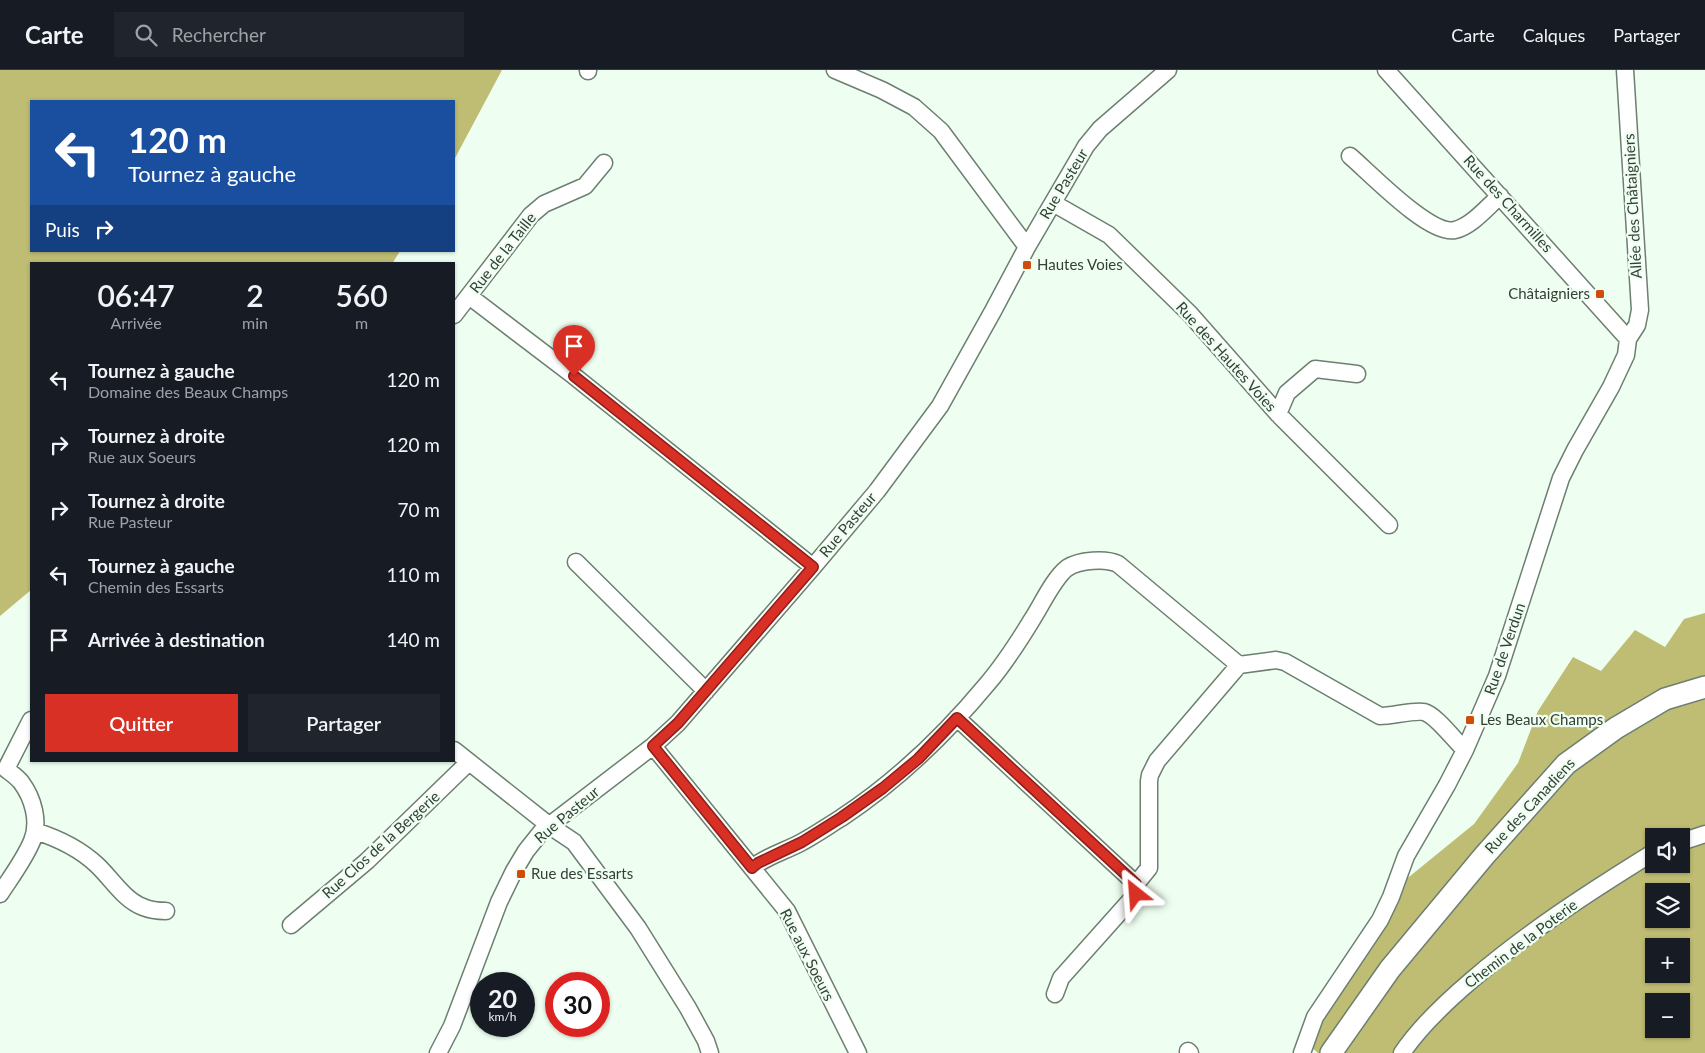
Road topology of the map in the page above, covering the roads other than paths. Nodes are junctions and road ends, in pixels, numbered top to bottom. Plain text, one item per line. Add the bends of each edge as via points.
1 (835, 70) edge
2 (1168, 70) edge
3 (1386, 70) edge
4 (1625, 70) edge
5 (1350, 156) dead end
6 (604, 163) dead end
7 (1500, 196) junction
8 (1053, 203) junction
9 (1027, 246) junction
10 (469, 296) junction
11 (455, 313) edge
12 (1628, 339) junction
13 (1357, 374) dead end
14 (1278, 414) junction
15 (1389, 525) dead end
16 (576, 562) dead end
17 (813, 567) junction
18 (1239, 665) junction
19 (1705, 687) edge
20 (706, 691) junction
21 (957, 718) junction
22 (30, 722) edge
23 (653, 746) junction
24 (1465, 750) junction
25 (455, 751) edge
26 (469, 762) junction
27 (550, 826) junction
28 (35, 831) junction
29 (1705, 834) edge
30 (1690, 839) edge
31 (1645, 857) edge
32 (752, 868) junction
33 (1136, 884) junction
34 (0, 894) edge
35 (166, 912) dead end
36 (291, 925) dead end
37 (1055, 994) dead end
38 (438, 1053) edge
39 (710, 1053) edge
40 (858, 1053) edge
41 (1302, 1053) edge
42 (1330, 1053) edge
43 (1402, 1053) edge

1 - 9 street via 914,107 940,131
2 - 8 street, Rue Pasteur via 1096,133
3 - 7 street, Rue des Charmilles
4 - 12 street, Allée des Châtaigniers via 1640,310 1637,326
5 - 7 street via 1415,214 1438,228 1454,230 1468,224
6 - 10 street, Rue de la Taille via 585,186 537,209
7 - 12 street, Rue des Charmilles
8 - 9 street, Rue Pasteur
8 - 14 street, Rue des Hautes Voies via 1110,235 1190,314
9 - 17 street, Rue Pasteur via 940,406 877,491
10 - 11 street, Rue de la Taille
10 - 17 street
12 - 24 street, Rue de Verdun via 1626,355 1612,387 1561,478 1497,676
13 - 14 street via 1315,369 1287,394
14 - 15 street, Rue des Hautes Voies
16 - 20 street
17 - 20 street, Rue Pasteur
18 - 21 street via 1118,564 1106,561 1072,565 1058,577 1006,661
18 - 24 street via 1276,660 1285,662 1380,716 1423,712 1434,718
18 - 33 street via 1157,761 1150,775 1149,868
19 - 42 main road, Rue des Canadiens via 1665,699 1616,728 1566,764 1390,969
20 - 23 street, Rue Pasteur
21 - 32 street via 918,759 883,788 802,842
21 - 33 street
22 - 28 street via 6,769 28,793 33,806
23 - 27 street, Rue Pasteur
23 - 32 street, Rue aux Soeurs
24 - 41 street, Rue de Verdun via 1406,856 1380,920 1315,1017
25 - 26 street
26 - 27 street
26 - 36 street, Rue Clos de la Bergerie via 368,861
27 - 38 street, Rue Pasteur via 526,851 514,871 452,1026
27 - 39 street via 574,842 638,928 688,1008
28 - 34 street
28 - 35 street via 55,838 87,857 141,907
29 - 30 street
31 - 43 street, Chemin de la Poterie via 1492,962 1448,1000
32 - 40 street, Rue aux Soeurs via 787,912
33 - 37 street via 1136,894 1061,978

